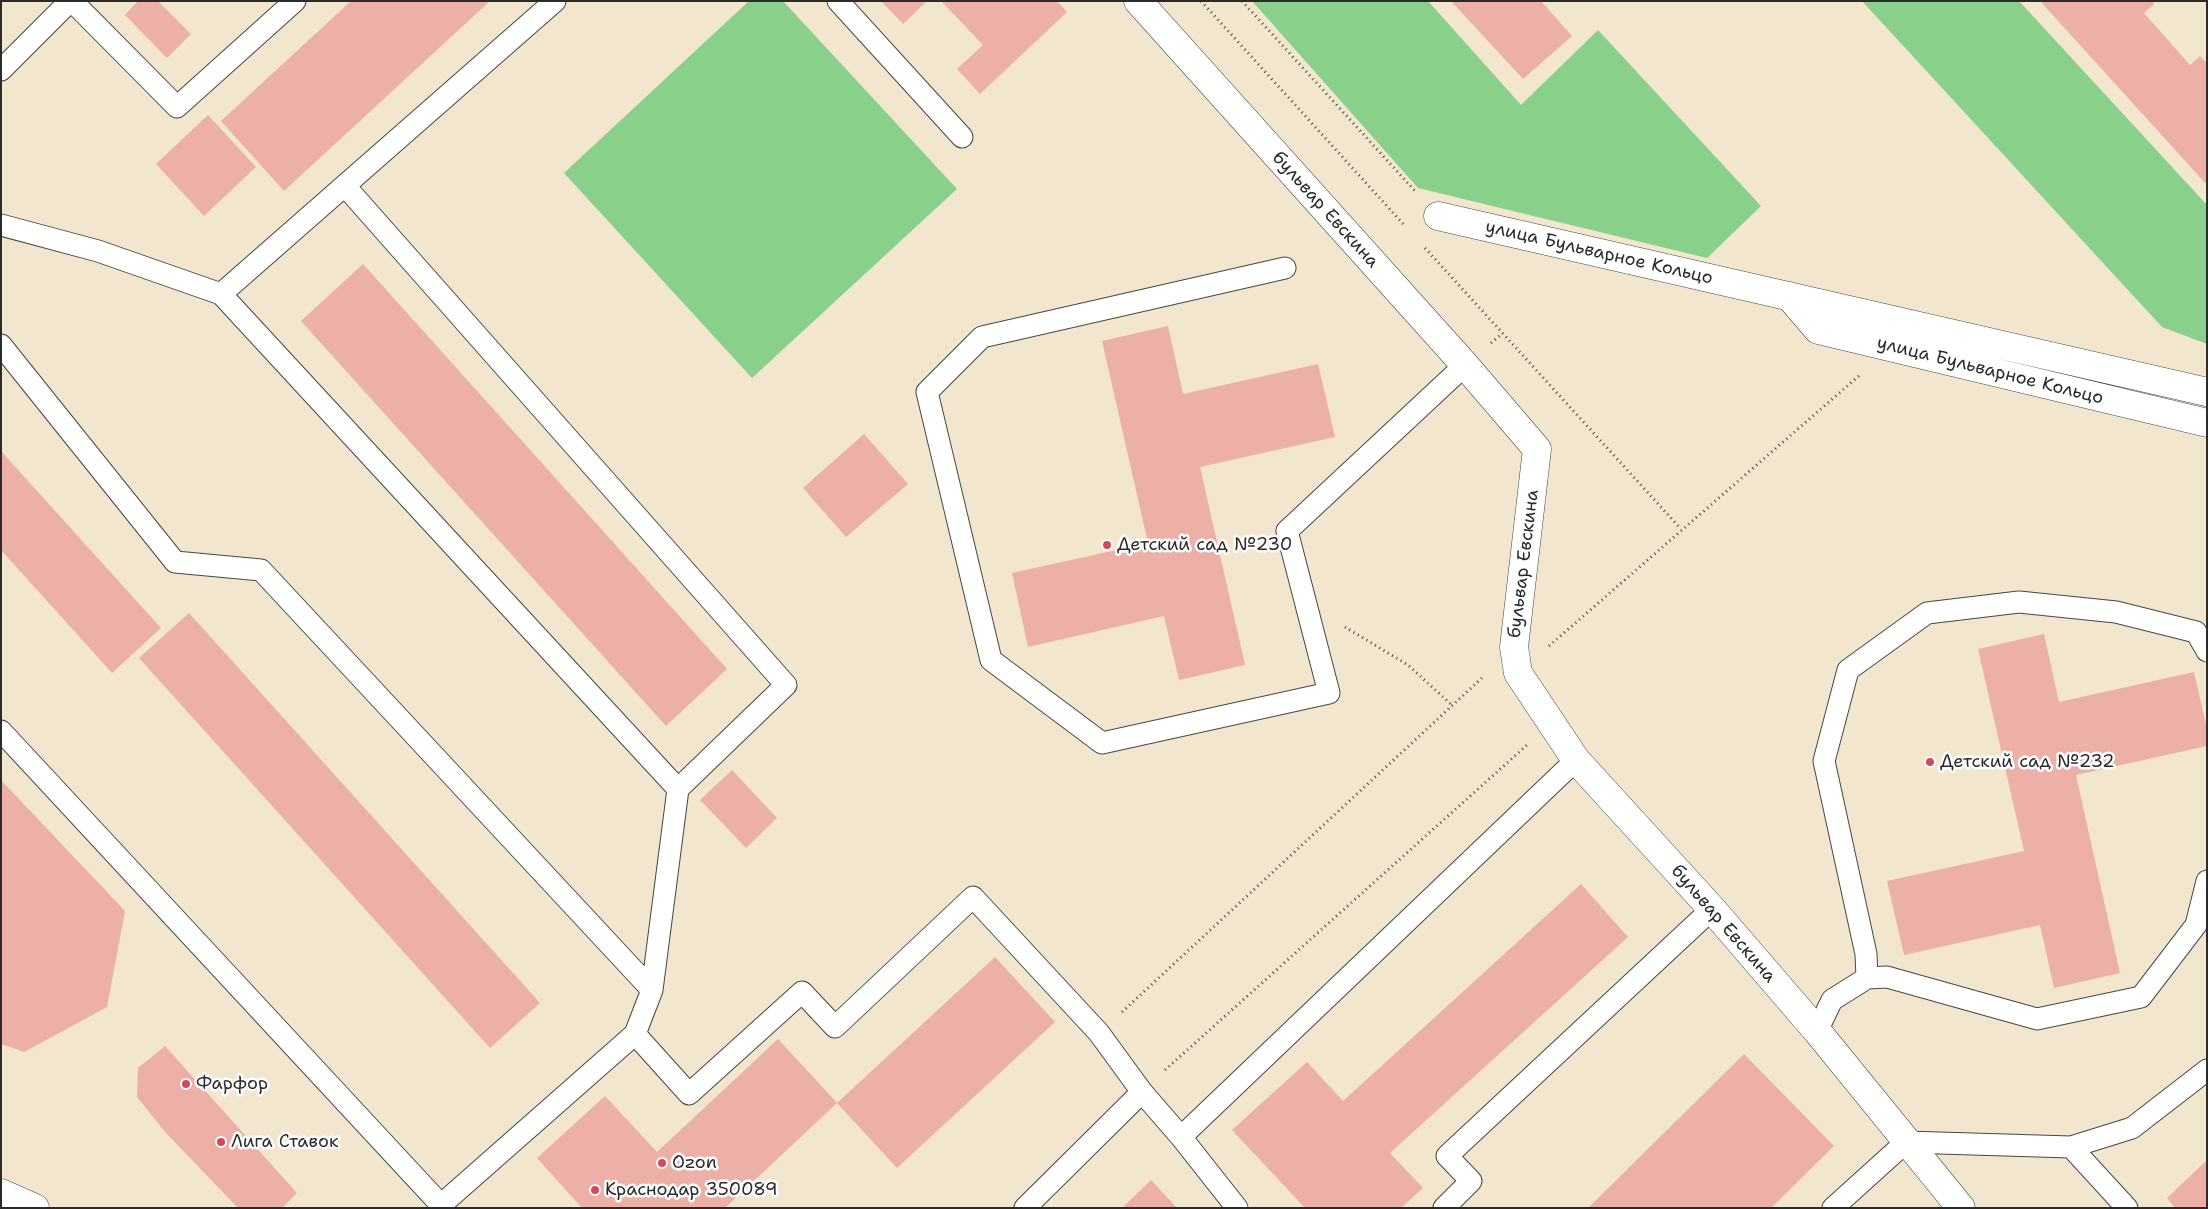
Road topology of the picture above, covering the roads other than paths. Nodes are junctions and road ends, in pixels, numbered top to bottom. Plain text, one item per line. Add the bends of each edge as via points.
1 (71, 1) edge
2 (295, 1) edge
3 (555, 1) edge
4 (838, 1) edge
5 (1138, 1) edge
6 (1, 70) edge
7 (962, 137) dead end
8 (345, 186) junction
9 (1438, 216) road end
10 (1, 225) edge
11 (1284, 268) dead end
12 (221, 294) junction
13 (1789, 296) junction
14 (1, 345) edge
15 (1465, 365) junction
16 (2207, 392) edge
17 (2207, 423) edge
18 (2207, 651) edge
19 (1, 731) edge
20 (1576, 760) junction
21 (678, 789) junction
22 (2207, 881) edge
23 (1712, 909) junction
24 (1867, 978) junction
25 (652, 990) junction
26 (1817, 1031) junction
27 (635, 1034) junction
28 (2207, 1070) edge
29 (1142, 1092) junction
30 (1182, 1138) junction
31 (1906, 1142) junction
32 (2072, 1147) junction
33 (1, 1193) edge
34 (34, 1208) edge
35 (1025, 1208) edge
36 (1237, 1208) edge
37 (1444, 1208) edge
38 (1833, 1208) edge
39 (1961, 1208) edge
40 (2127, 1208) edge

1 - 2 lane via 177,107
1 - 6 lane
3 - 8 lane
4 - 7 lane
5 - 15 street, бульвар Евскина
8 - 12 lane
8 - 21 lane via 786,685
9 - 13 street, улица Бульварное Кольцо
10 - 12 lane via 98,251
11 - 15 lane via 982,337 927,392 991,660 1102,743 1329,693 1287,531
12 - 21 lane
13 - 16 street, улица Бульварное Кольцо
13 - 17 street, улица Бульварное Кольцо via 1818,330
14 - 25 lane via 175,562 261,570
15 - 20 street, бульвар Евскина via 1537,449 1516,660
18 - 24 lane via 2196,632 2116,612 2018,602 1927,613 1848,670 1824,761 1866,954
19 - 27 lane via 441,1205
20 - 23 street, бульвар Евскина
20 - 30 lane
21 - 25 lane
22 - 24 lane via 2196,925 2141,997 2037,1019 1886,977
23 - 26 street, бульвар Евскина
23 - 37 lane via 1447,1156 1471,1181
24 - 26 lane via 1832,1000
25 - 27 lane
26 - 31 street, бульвар Евскина
27 - 29 lane via 689,1094 802,992 835,1028 972,897 1099,1033
28 - 32 lane via 2132,1128
29 - 30 lane
29 - 35 lane
30 - 36 lane
31 - 32 lane
31 - 38 lane
31 - 39 street, бульвар Евскина
32 - 40 lane
33 - 34 street

